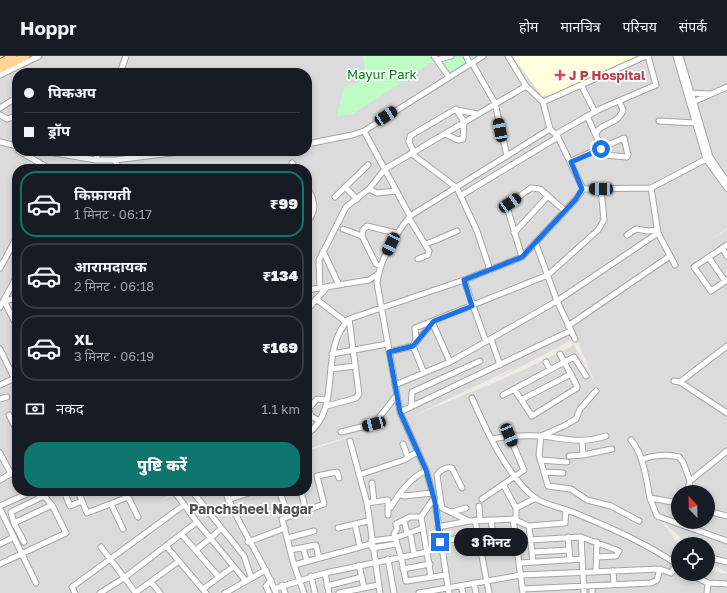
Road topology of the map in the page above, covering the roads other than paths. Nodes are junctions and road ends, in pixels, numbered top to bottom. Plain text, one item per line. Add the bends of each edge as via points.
1 (26, 56) edge
2 (38, 56) edge
3 (126, 56) edge
4 (452, 56) edge
5 (466, 56) edge
6 (483, 56) edge
7 (508, 56) edge
8 (647, 56) edge
9 (676, 56) edge
10 (680, 56) edge
11 (436, 58) edge
12 (471, 63) junction
13 (14, 68) edge
14 (122, 68) edge
15 (0, 69) edge
16 (12, 69) edge
17 (0, 75) edge
18 (449, 77) junction
19 (581, 85) junction
20 (526, 86) junction
21 (727, 87) edge
22 (691, 93) junction
23 (710, 94) junction
24 (11, 101) dead end
25 (618, 101) junction
26 (543, 102) junction
27 (694, 102) junction
28 (494, 103) junction
29 (0, 108) edge
30 (457, 110) junction
31 (595, 112) junction
32 (477, 114) junction
33 (0, 115) edge
34 (587, 116) junction
35 (12, 118) edge
36 (659, 121) dead end
37 (464, 122) junction
38 (695, 123) junction
39 (550, 129) junction
40 (364, 131) junction
41 (445, 134) junction
42 (596, 134) junction
43 (557, 136) junction
44 (0, 142) edge
45 (312, 143) edge
46 (7, 144) junction
47 (12, 145) edge
48 (12, 147) edge
49 (601, 149) junction
50 (413, 154) junction
51 (28, 156) edge
52 (77, 156) edge
53 (97, 156) edge
54 (147, 156) edge
55 (507, 156) junction
56 (708, 158) junction
57 (96, 160) junction
58 (115, 160) junction
59 (571, 162) junction
60 (42, 164) edge
61 (117, 164) edge
62 (368, 165) dead end
63 (385, 169) junction
64 (727, 182) edge
65 (345, 187) junction
66 (458, 188) junction
67 (651, 188) junction
68 (727, 188) edge
69 (369, 189) junction
70 (582, 189) junction
71 (601, 189) junction
72 (396, 191) junction
73 (462, 195) junction
74 (548, 196) junction
75 (335, 197) dead end
76 (312, 199) edge
77 (357, 199) junction
78 (565, 211) junction
79 (312, 216) edge
80 (409, 217) junction
81 (343, 229) dead end
82 (457, 231) dead end
83 (657, 232) junction
84 (396, 233) junction
85 (514, 233) junction
86 (627, 235) dead end
87 (362, 236) junction
88 (425, 244) junction
89 (536, 244) junction
90 (727, 245) edge
91 (12, 246) edge
92 (722, 248) junction
93 (323, 251) junction
94 (670, 256) junction
95 (727, 256) edge
96 (522, 257) junction
97 (709, 258) junction
98 (418, 260) dead end
99 (675, 265) dead end
100 (381, 266) junction
101 (0, 268) edge
102 (490, 270) junction
103 (378, 274) junction
104 (548, 275) junction
105 (369, 280) junction
106 (464, 280) junction
107 (726, 281) edge
108 (377, 283) junction
109 (339, 285) junction
110 (12, 286) edge
111 (327, 287) junction
112 (320, 288) junction
113 (312, 289) edge
114 (12, 299) edge
115 (316, 299) junction
116 (4, 301) junction
117 (557, 301) junction
118 (312, 304) edge
119 (472, 306) junction
120 (0, 307) edge
121 (381, 308) junction
122 (12, 316) edge
123 (348, 320) junction
124 (434, 323) junction
125 (569, 328) junction
126 (491, 339) junction
127 (575, 339) dead end
128 (486, 342) junction
129 (387, 344) junction
130 (413, 346) junction
131 (727, 346) edge
132 (353, 350) junction
133 (389, 352) junction
134 (1, 353) edge
135 (332, 354) junction
136 (560, 354) dead end
137 (480, 361) dead end
138 (450, 362) junction
139 (546, 362) dead end
140 (565, 362) junction
141 (500, 365) junction
142 (355, 366) junction
143 (331, 369) junction
144 (550, 369) junction
145 (12, 371) edge
146 (424, 373) junction
147 (571, 374) junction
148 (586, 376) dead end
149 (12, 380) edge
150 (674, 381) dead end
151 (680, 382) junction
152 (0, 385) edge
153 (395, 385) junction
154 (514, 389) junction
155 (596, 391) dead end
156 (503, 394) dead end
157 (396, 396) junction
158 (7, 397) dead end
159 (472, 398) dead end
160 (0, 399) edge
161 (327, 400) junction
162 (521, 400) junction
163 (312, 405) edge
164 (327, 406) junction
165 (411, 407) junction
166 (400, 412) junction
167 (727, 413) edge
168 (9, 415) dead end
169 (312, 417) edge
170 (12, 421) edge
171 (319, 421) junction
172 (312, 431) edge
173 (341, 432) dead end
174 (509, 435) junction
175 (541, 436) junction
176 (606, 436) dead end
177 (492, 439) junction
178 (632, 440) dead end
179 (350, 441) dead end
180 (582, 441) junction
181 (402, 447) dead end
182 (612, 449) dead end
183 (727, 451) edge
184 (417, 452) junction
185 (0, 454) edge
186 (583, 455) junction
187 (570, 456) dead end
188 (408, 457) junction
189 (540, 460) junction
190 (642, 460) junction
191 (567, 462) dead end
192 (426, 470) junction
193 (544, 472) junction
194 (562, 473) dead end
195 (11, 474) joint
196 (359, 475) junction
197 (513, 476) junction
198 (338, 478) dead end
199 (0, 480) edge
200 (372, 482) dead end
201 (690, 482) junction
202 (503, 484) junction
203 (689, 485) edge
204 (462, 488) dead end
205 (400, 494) junction
206 (23, 496) edge
207 (66, 496) edge
208 (80, 496) edge
209 (178, 496) edge
210 (196, 496) edge
211 (227, 496) edge
212 (240, 496) edge
213 (281, 496) edge
214 (302, 496) edge
215 (128, 497) joint
216 (434, 497) junction
217 (536, 498) junction
218 (650, 498) junction
219 (482, 499) dead end
220 (228, 500) junction
221 (82, 501) junction
222 (374, 502) junction
223 (671, 502) edge
224 (366, 503) junction
225 (441, 503) junction
226 (111, 504) junction
227 (52, 505) junction
228 (184, 505) junction
229 (479, 506) dead end
230 (0, 507) edge
231 (392, 507) dead end
232 (466, 508) dead end
233 (516, 508) junction
234 (306, 510) junction
235 (566, 510) junction
236 (452, 512) junction
237 (715, 513) edge
238 (388, 515) dead end
239 (726, 515) edge
240 (289, 516) junction
241 (138, 517) dead end
242 (421, 517) junction
243 (514, 519) junction
244 (404, 520) junction
245 (474, 520) junction
246 (491, 520) junction
247 (6, 521) junction
248 (368, 521) junction
249 (640, 521) dead end
250 (197, 522) junction
251 (14, 523) junction
252 (0, 524) edge
253 (355, 524) junction
254 (438, 526) junction
255 (529, 526) junction
256 (285, 528) junction
257 (338, 528) dead end
258 (423, 528) junction
259 (123, 529) dead end
260 (221, 529) junction
261 (314, 531) dead end
262 (515, 532) junction
263 (477, 534) junction
264 (182, 535) junction
265 (409, 535) junction
266 (493, 535) junction
267 (14, 537) junction
268 (568, 537) junction
269 (581, 537) junction
270 (210, 538) junction
271 (288, 538) junction
272 (395, 538) junction
273 (530, 540) junction
274 (727, 541) edge
275 (24, 542) dead end
276 (248, 542) junction
277 (597, 542) junction
278 (0, 544) edge
279 (397, 544) junction
280 (440, 544) junction
281 (371, 545) junction
282 (517, 545) junction
283 (101, 547) dead end
284 (167, 547) junction
285 (360, 547) junction
286 (303, 548) junction
287 (495, 548) junction
288 (480, 549) junction
289 (196, 550) junction
290 (290, 550) junction
291 (569, 550) junction
292 (427, 551) junction
293 (532, 552) junction
294 (22, 554) junction
295 (414, 554) junction
296 (401, 557) junction
297 (597, 557) junction
298 (319, 558) junction
299 (110, 559) junction
300 (388, 559) junction
301 (582, 559) junction
302 (715, 559) edge
303 (570, 560) junction
304 (179, 561) junction
305 (306, 561) junction
306 (671, 561) edge
307 (374, 562) junction
308 (533, 562) junction
309 (727, 562) edge
310 (520, 563) junction
311 (0, 564) edge
312 (430, 564) junction
313 (294, 565) junction
314 (359, 565) junction
315 (234, 567) junction
316 (404, 569) junction
317 (660, 569) junction
318 (266, 570) junction
319 (613, 571) junction
320 (582, 572) junction
321 (596, 572) junction
322 (671, 572) edge
323 (325, 573) junction
324 (446, 575) junction
325 (311, 576) junction
326 (521, 576) junction
327 (219, 577) junction
328 (251, 577) junction
329 (362, 577) junction
330 (431, 577) junction
331 (124, 578) junction
332 (245, 580) junction
333 (270, 580) junction
334 (299, 580) junction
335 (485, 581) junction
336 (704, 581) edge
337 (151, 582) junction
338 (36, 583) dead end
339 (474, 583) junction
340 (708, 583) junction
341 (614, 584) junction
342 (727, 584) edge
343 (282, 585) junction
344 (378, 585) junction
345 (327, 586) junction
346 (461, 586) junction
347 (584, 586) junction
348 (592, 586) junction
349 (364, 588) junction
350 (540, 590) edge
351 (204, 591) edge
352 (275, 591) edge
353 (448, 591) edge
354 (523, 591) edge
355 (529, 591) edge
356 (75, 593) edge
357 (100, 593) edge
358 (135, 593) edge
359 (160, 593) edge
360 (225, 593) edge
361 (269, 593) edge
362 (285, 593) edge
363 (304, 593) edge
364 (314, 593) edge
365 (328, 593) edge
366 (339, 593) edge
367 (380, 593) edge
368 (394, 593) edge
369 (419, 593) edge
370 (463, 593) edge
371 (476, 593) edge
372 (488, 593) edge
373 (584, 593) edge
374 (592, 593) edge
375 (707, 593) edge

1 - 15 main road
2 - 13 street
3 - 14 street
4 - 11 street
5 - 12 street
6 - 12 street
7 - 20 street
8 - 19 street
8 - 25 street via 656,84
9 - 38 street
10 - 22 street
11 - 18 street
12 - 18 street
12 - 28 street
16 - 17 street
18 - 40 street
19 - 26 street
19 - 31 street
20 - 26 street
20 - 28 street
21 - 23 street
22 - 23 street
22 - 27 street
23 - 27 street
24 - 29 street
25 - 31 street
25 - 42 street via 623,110 619,120 598,130
26 - 39 street
27 - 56 street
28 - 32 street
28 - 55 street
30 - 32 street
30 - 37 street
30 - 50 street via 410,136
31 - 34 street
32 - 37 street
33 - 35 street via 7,119
34 - 42 street
34 - 43 street
36 - 38 street
37 - 41 street
37 - 41 street via 462,140
38 - 56 street
39 - 43 street
39 - 55 street
40 - 45 street
40 - 63 street
41 - 50 street
42 - 49 street
43 - 59 street
43 - 73 street
44 - 46 street
46 - 47 street
46 - 48 street
49 - 49 street via 605,155 628,155 624,138
49 - 59 street
50 - 63 street
50 - 66 street
51 - 60 street
52 - 57 street
53 - 57 street
54 - 58 street
55 - 66 street
56 - 64 street
56 - 67 street
56 - 68 street
57 - 58 street
58 - 61 street
59 - 70 street
62 - 65 street
63 - 69 street
63 - 72 street
65 - 75 street
65 - 77 street
66 - 73 street
66 - 80 street
67 - 71 street
67 - 83 street
69 - 72 street via 377,193
69 - 77 street
70 - 71 street
70 - 78 street
71 - 104 street via 604,220 598,230
72 - 80 street
73 - 102 street
74 - 78 street
74 - 85 street
74 - 85 street via 540,189 531,188 510,203 507,211
76 - 79 street
77 - 93 street via 346,207
78 - 89 street
80 - 84 street
80 - 88 street
81 - 87 street
82 - 88 street
83 - 86 street via 636,229
83 - 94 street
83 - 117 street
84 - 87 street via 367,226
84 - 100 street
85 - 96 street
87 - 100 street via 376,264
88 - 98 street via 430,253
89 - 96 street
89 - 104 street
90 - 92 street
91 - 101 street
92 - 95 street
92 - 97 street
93 - 109 street
93 - 112 street via 319,260
94 - 99 street
94 - 125 street
96 - 102 street
97 - 107 street
97 - 107 street via 694,267 711,291
100 - 103 street
102 - 106 street
103 - 105 street
103 - 108 street
104 - 117 street
104 - 119 street
105 - 108 street
105 - 109 street
106 - 119 street
106 - 121 street
108 - 121 street
109 - 111 street
110 - 116 street
111 - 112 street
111 - 115 street
112 - 113 street
114 - 116 street
115 - 118 street
115 - 123 street
116 - 120 street
116 - 122 street
117 - 125 street
117 - 126 street
119 - 124 street
119 - 128 street
121 - 123 street
121 - 129 street
123 - 132 street
123 - 135 street via 335,339
124 - 130 street
124 - 130 street via 415,328 416,339
124 - 138 street
125 - 127 street
125 - 141 street
126 - 128 street
126 - 141 street
128 - 138 street
129 - 132 street
129 - 133 street
130 - 133 street
130 - 146 street
131 - 151 street
132 - 135 street
132 - 142 street
133 - 153 street
134 - 145 street
135 - 143 street
136 - 140 street
137 - 165 street via 412,392
138 - 146 street
139 - 144 street
140 - 144 street
140 - 147 street
140 - 148 street via 574,357
141 - 165 street
142 - 143 street
142 - 164 street via 359,394 356,398
143 - 161 street
144 - 154 street
146 - 153 street
147 - 162 street
147 - 162 street via 577,388 534,416
149 - 152 street
150 - 151 street
151 - 167 street
153 - 157 street
154 - 156 street
154 - 162 street
155 - 175 street via 580,409 576,419
157 - 166 street
157 - 173 street via 374,424
158 - 160 street
159 - 177 street
161 - 163 street via 317,399
161 - 164 street
164 - 171 street
165 - 166 street
166 - 184 street
168 - 170 street
169 - 171 street
171 - 172 street
174 - 175 street
174 - 177 street
174 - 197 street via 524,469
175 - 180 street
175 - 189 street
176 - 180 street
177 - 197 street
178 - 190 street
179 - 196 street
180 - 186 street
181 - 188 street
182 - 186 street
183 - 201 street
184 - 188 street
184 - 192 street
185 - 195 street
186 - 187 street
188 - 196 street
189 - 191 street
189 - 193 street
190 - 201 street via 679,456
190 - 218 street
192 - 205 street via 412,478
192 - 216 street
193 - 194 street
193 - 249 street via 549,488 571,489 587,500 611,506
195 - 199 street
196 - 224 street
197 - 202 street
197 - 217 street
198 - 234 street via 337,472 317,476 324,504
200 - 222 street
201 - 203 street
202 - 219 street
202 - 233 street
204 - 225 street via 452,468 448,467 439,472 437,475
205 - 216 street
205 - 231 street
206 - 230 street
207 - 221 street via 70,506
208 - 221 street
209 - 228 street
210 - 260 street
211 - 220 street
212 - 220 street
213 - 240 street
214 - 234 street
215 - 226 street
215 - 241 street
216 - 225 street
216 - 242 street
216 - 254 street
217 - 233 street
217 - 235 street
218 - 223 street
218 - 274 street via 657,516
220 - 276 street
221 - 226 street via 87,513
222 - 224 street
222 - 238 street via 388,500
224 - 248 street
225 - 236 street via 442,508
226 - 259 street
227 - 251 street
227 - 251 street via 44,496 11,512
227 - 294 street via 66,533
228 - 250 street
228 - 299 street
229 - 245 street
230 - 247 street
232 - 236 street
233 - 243 street
234 - 240 street
235 - 255 street via 565,523
235 - 306 street via 635,539
236 - 245 street
237 - 239 street
240 - 256 street via 282,519
242 - 244 street
242 - 258 street
243 - 246 street
243 - 255 street
243 - 262 street
244 - 265 street
244 - 272 street via 396,524
245 - 246 street
245 - 254 street
245 - 263 street
246 - 266 street
247 - 252 street
247 - 267 street
248 - 253 street
248 - 281 street
250 - 264 street
250 - 270 street
251 - 275 street
253 - 257 street
253 - 285 street
254 - 280 street
255 - 273 street
256 - 271 street
256 - 276 street
258 - 265 street
258 - 292 street
260 - 270 street
260 - 328 street via 244,556
261 - 271 street
262 - 266 street
262 - 282 street
263 - 280 street
263 - 288 street
264 - 284 street
264 - 289 street
265 - 272 street
265 - 295 street
266 - 287 street
267 - 278 street
267 - 294 street
268 - 269 street
268 - 273 street
268 - 291 street
269 - 277 street
269 - 301 street
270 - 289 street
270 - 315 street
271 - 290 street
272 - 279 street
272 - 281 street
273 - 293 street
276 - 318 street
277 - 297 street
277 - 297 street via 619,551 616,556
279 - 281 street
279 - 296 street
280 - 292 street
280 - 324 street
281 - 285 street
281 - 307 street
282 - 287 street
282 - 310 street
283 - 299 street
284 - 304 street
284 - 331 street
285 - 298 street
286 - 290 street
286 - 298 street via 316,545
286 - 305 street
287 - 288 street
288 - 335 street
289 - 327 street
290 - 313 street
291 - 293 street
291 - 303 street
292 - 295 street
292 - 312 street
293 - 308 street
294 - 311 street
294 - 338 street
295 - 296 street
296 - 300 street
296 - 316 street
297 - 321 street
298 - 305 street
299 - 331 street
299 - 356 street via 72,587
300 - 307 street
300 - 368 street
301 - 303 street
301 - 320 street
302 - 309 street
303 - 308 street
304 - 337 street
304 - 351 street
305 - 313 street
307 - 314 street
307 - 344 street
308 - 310 street
310 - 326 street
312 - 316 street
312 - 330 street
313 - 334 street
314 - 323 street
314 - 329 street
315 - 327 street
315 - 332 street
316 - 330 street via 406,581
317 - 319 street
317 - 322 street
317 - 341 street via 655,582
318 - 328 street
318 - 333 street
319 - 321 street
319 - 341 street
320 - 321 street
320 - 326 street
320 - 347 street
323 - 325 street
323 - 345 street
324 - 330 street
324 - 353 street
325 - 334 street
325 - 364 street
326 - 335 street
326 - 354 street
327 - 351 street
328 - 332 street
329 - 345 street
329 - 349 street
331 - 357 street
331 - 358 street
332 - 360 street
333 - 352 street
333 - 361 street via 266,586
334 - 343 street
334 - 363 street
335 - 339 street
335 - 372 street
336 - 340 street
337 - 358 street
337 - 359 street
339 - 346 street
339 - 371 street
340 - 342 street
340 - 375 street
341 - 348 street
343 - 352 street
343 - 362 street
344 - 349 street
344 - 367 street
345 - 365 street
346 - 353 street
346 - 370 street
347 - 348 street
347 - 350 street
347 - 373 street
348 - 374 street
349 - 366 street
350 - 355 street
353 - 369 street
354 - 355 street

